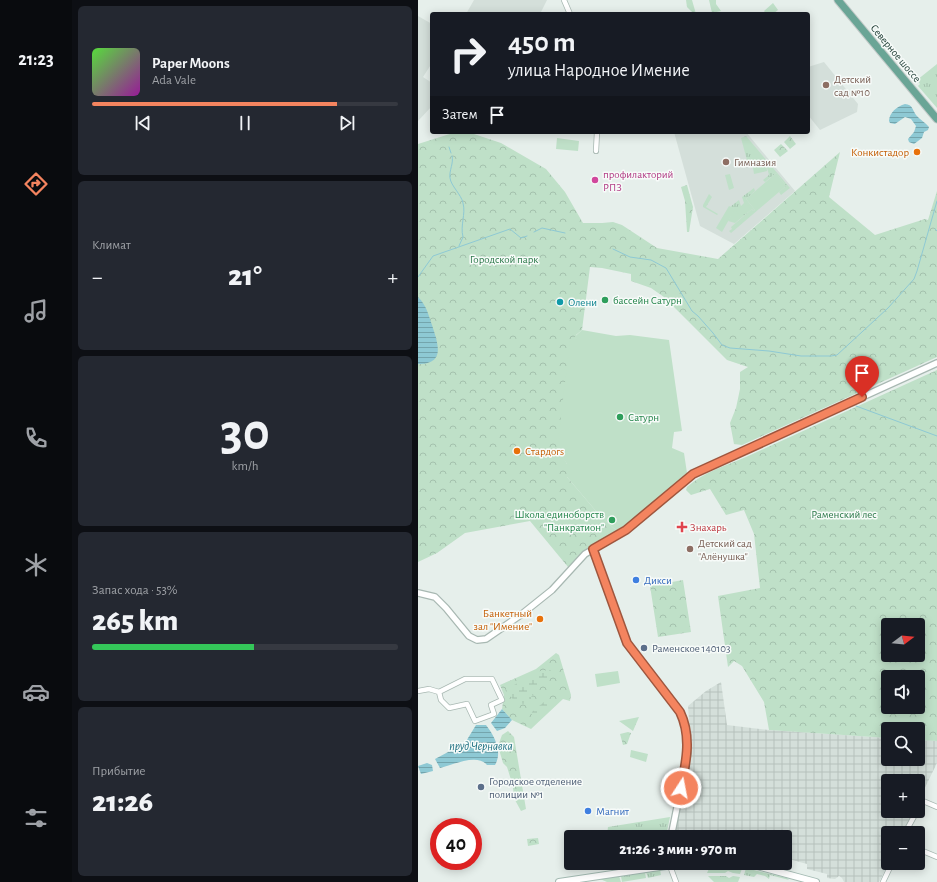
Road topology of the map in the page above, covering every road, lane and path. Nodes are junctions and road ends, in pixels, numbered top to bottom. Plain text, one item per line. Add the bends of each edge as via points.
1 (564, 0) edge
2 (838, 0) edge
3 (569, 12) edge
4 (937, 119) edge
5 (597, 134) edge
6 (596, 151) dead end
7 (937, 363) edge
8 (593, 549) junction
9 (418, 593) edge
10 (418, 691) edge
11 (439, 692) junction
12 (925, 802) edge
13 (937, 807) edge
14 (672, 830) edge
15 (925, 852) edge
16 (937, 857) edge
17 (633, 870) edge
18 (672, 870) edge
19 (772, 870) edge
20 (889, 870) edge
21 (559, 882) edge
22 (676, 882) edge
23 (816, 882) edge
24 (884, 882) edge

1 - 3 street
2 - 4 main road, Северное шоссе
5 - 6 street
7 - 8 street via 693,474 626,530
8 - 9 street via 552,590 491,636 481,640 469,636 435,597
8 - 14 street via 627,643 680,712 686,728 688,753
10 - 11 street via 429,689
11 - 11 street via 464,679 492,679 502,700 491,705 494,714 475,721 467,704 449,708 441,700
12 - 13 street
15 - 16 street
17 - 21 main road
18 - 22 street
19 - 23 main road
20 - 24 street

